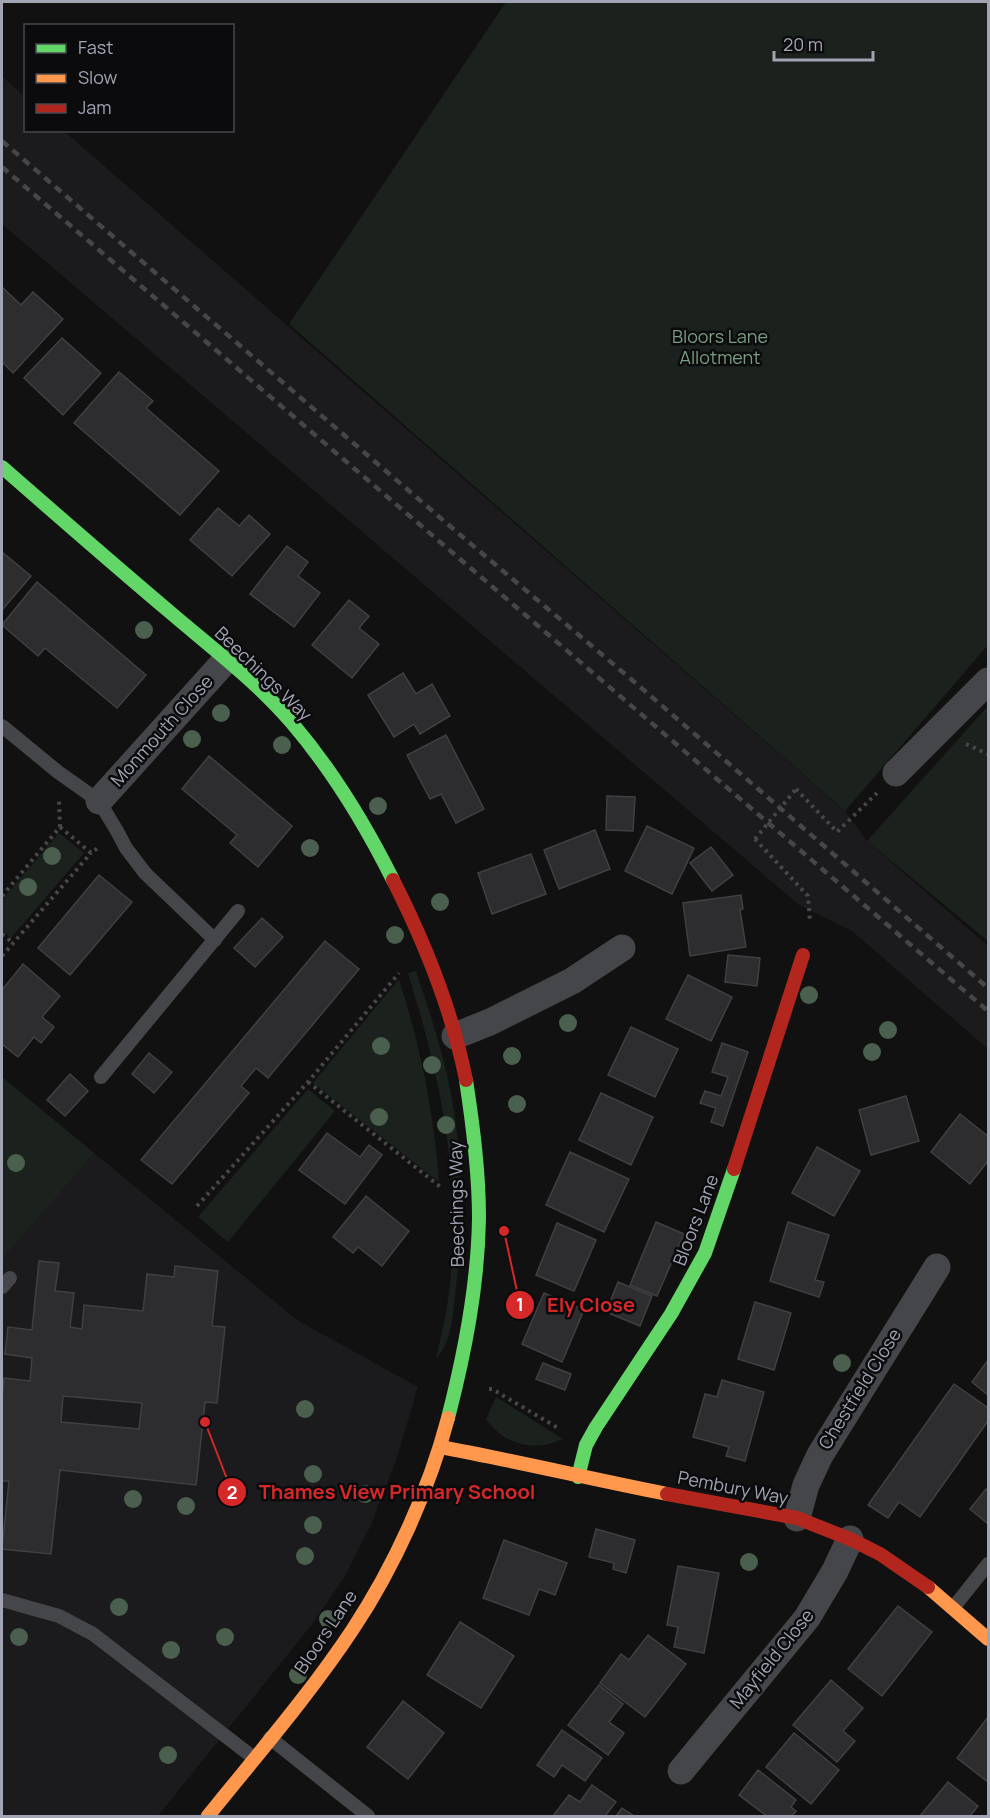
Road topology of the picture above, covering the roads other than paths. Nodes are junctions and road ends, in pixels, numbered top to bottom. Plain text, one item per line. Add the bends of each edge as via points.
1 (2, 467) edge
2 (226, 660) junction
3 (988, 681) edge
4 (2, 726) edge
5 (896, 773) road end
6 (99, 801) junction
7 (238, 912) dead end
8 (215, 940) junction
9 (622, 948) dead end
10 (803, 955) dead end
11 (455, 1036) junction
12 (101, 1077) dead end
13 (937, 1267) dead end
14 (440, 1447) junction
15 (578, 1477) junction
16 (796, 1518) junction
17 (850, 1539) junction
18 (988, 1564) edge
19 (2, 1600) edge
20 (953, 1608) junction
21 (988, 1639) edge
22 (270, 1738) junction
23 (254, 1758) junction
24 (681, 1772) dead end
25 (208, 1816) edge
26 (368, 1816) edge

1 - 2 street, Beechings Way
2 - 6 street, Monmouth Close
2 - 11 street, Beechings Way via 289,721 339,783 375,842 418,930
3 - 5 street
4 - 6 lane
6 - 8 lane via 145,873
7 - 8 lane
8 - 12 lane
9 - 11 street via 572,981
10 - 15 street, Bloors Lane via 705,1253 681,1299 586,1445
11 - 14 street, Beechings Way via 473,1124 478,1232 468,1343
13 - 16 street, Chestfield Close via 820,1455
14 - 15 street, Pembury Way
14 - 22 street, Bloors Lane via 408,1528 364,1611 327,1668
15 - 16 street, Pembury Way
16 - 17 street, Pembury Way
17 - 20 street, Pembury Way via 917,1578
17 - 24 street, Mayfield Close via 807,1618
18 - 20 lane
19 - 23 lane via 59,1616 93,1634
20 - 21 street, Pembury Way
22 - 23 street, Bloors Lane
22 - 26 lane
23 - 25 street, Bloors Lane

